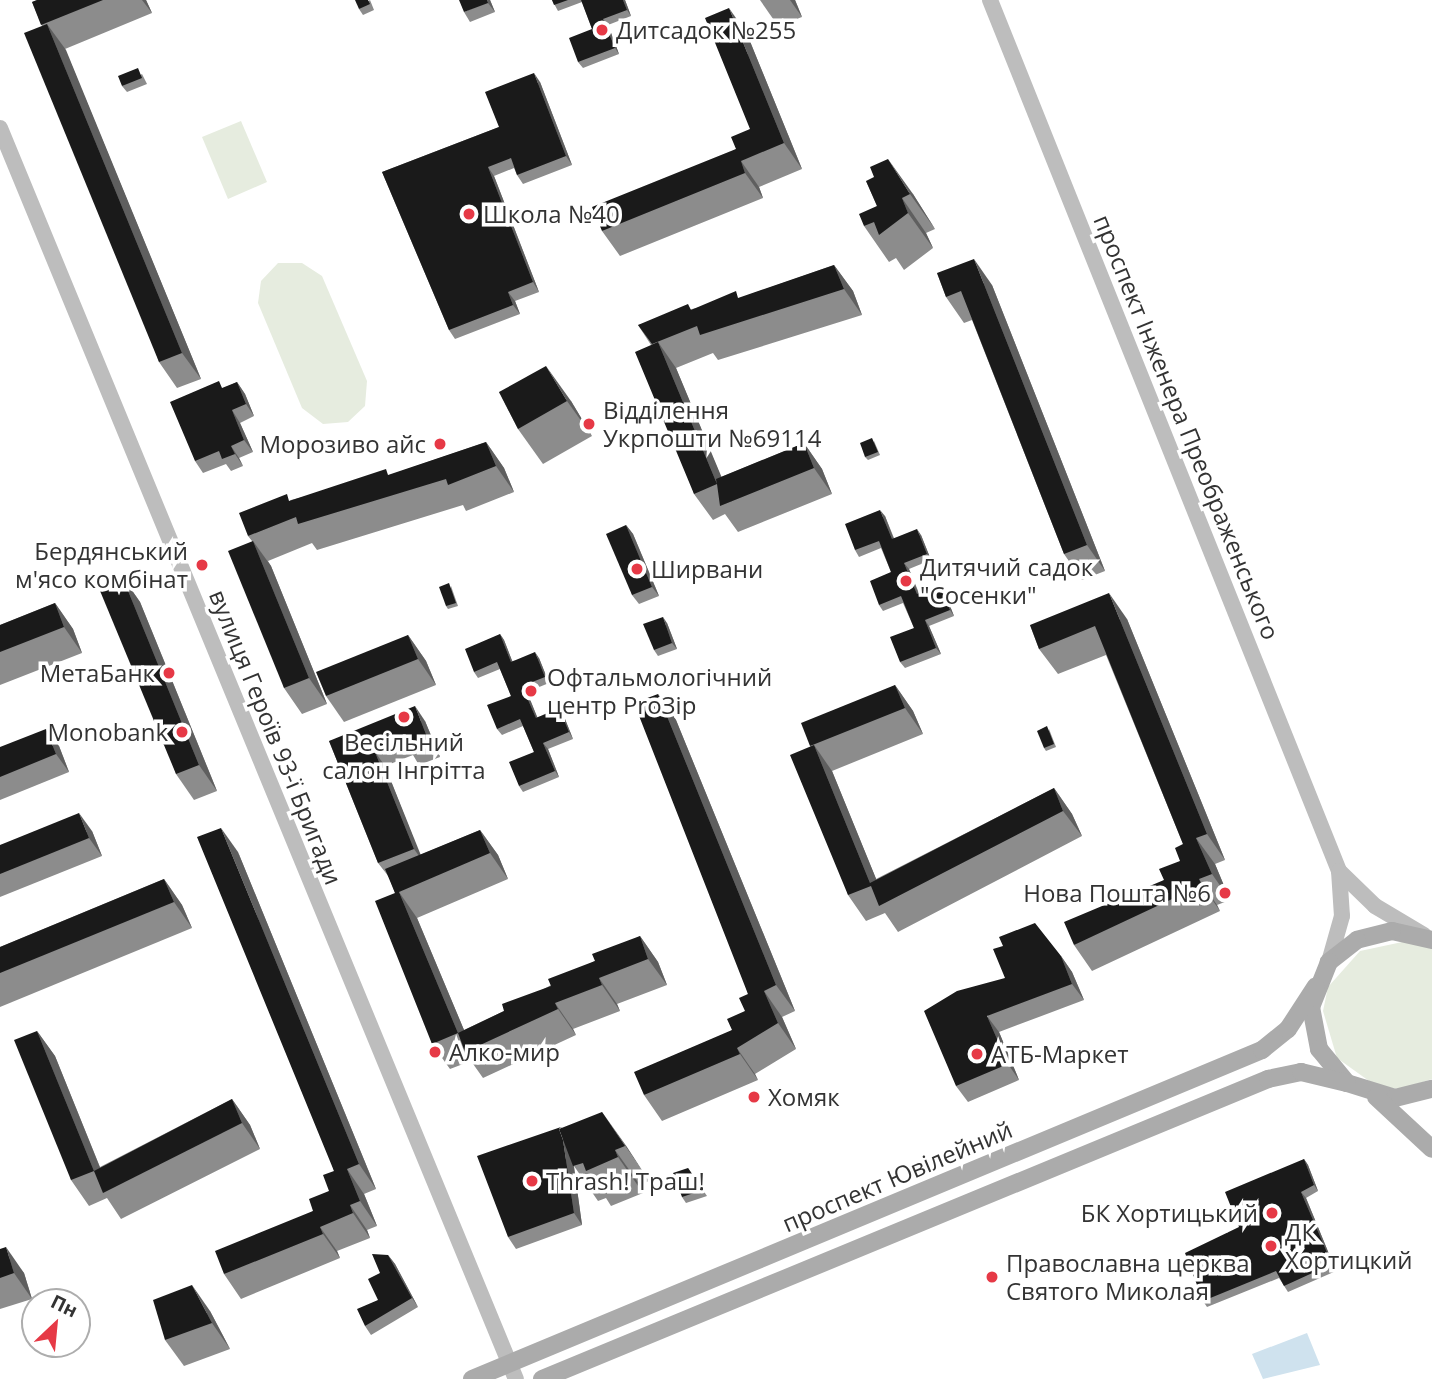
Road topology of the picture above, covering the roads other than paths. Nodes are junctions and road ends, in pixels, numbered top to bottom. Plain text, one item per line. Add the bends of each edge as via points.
1 (990, 0) edge
2 (0, 128) edge
3 (1339, 871) junction
4 (1430, 939) edge
5 (1329, 962) junction
6 (1316, 986) junction
7 (1346, 1083) junction
8 (1432, 1089) edge
9 (1374, 1096) junction
10 (1432, 1149) edge
11 (512, 1372) edge
12 (472, 1379) edge
13 (542, 1379) edge

1 - 3 street, проспект Інженера Преображенського
2 - 11 street, вулиця Героїв 93-ї Бригади via 127,424 210,644
3 - 4 street, проспект Інженера Преображенського via 1375,906
3 - 5 street, проспект Інженера Преображенського via 1342,916
4 - 5 main road, проспект Інженера Преображенського via 1374,933
5 - 6 main road, проспект Інженера Преображенського
6 - 7 main road, проспект Інженера Преображенського via 1316,1039
6 - 11 main road, проспект Ювілейний via 1288,1029 1262,1050
7 - 9 main road
7 - 13 main road, проспект Ювілейний via 1301,1072 1268,1079
8 - 9 main road via 1395,1098
9 - 10 main road
11 - 12 main road, проспект Ювілейний

